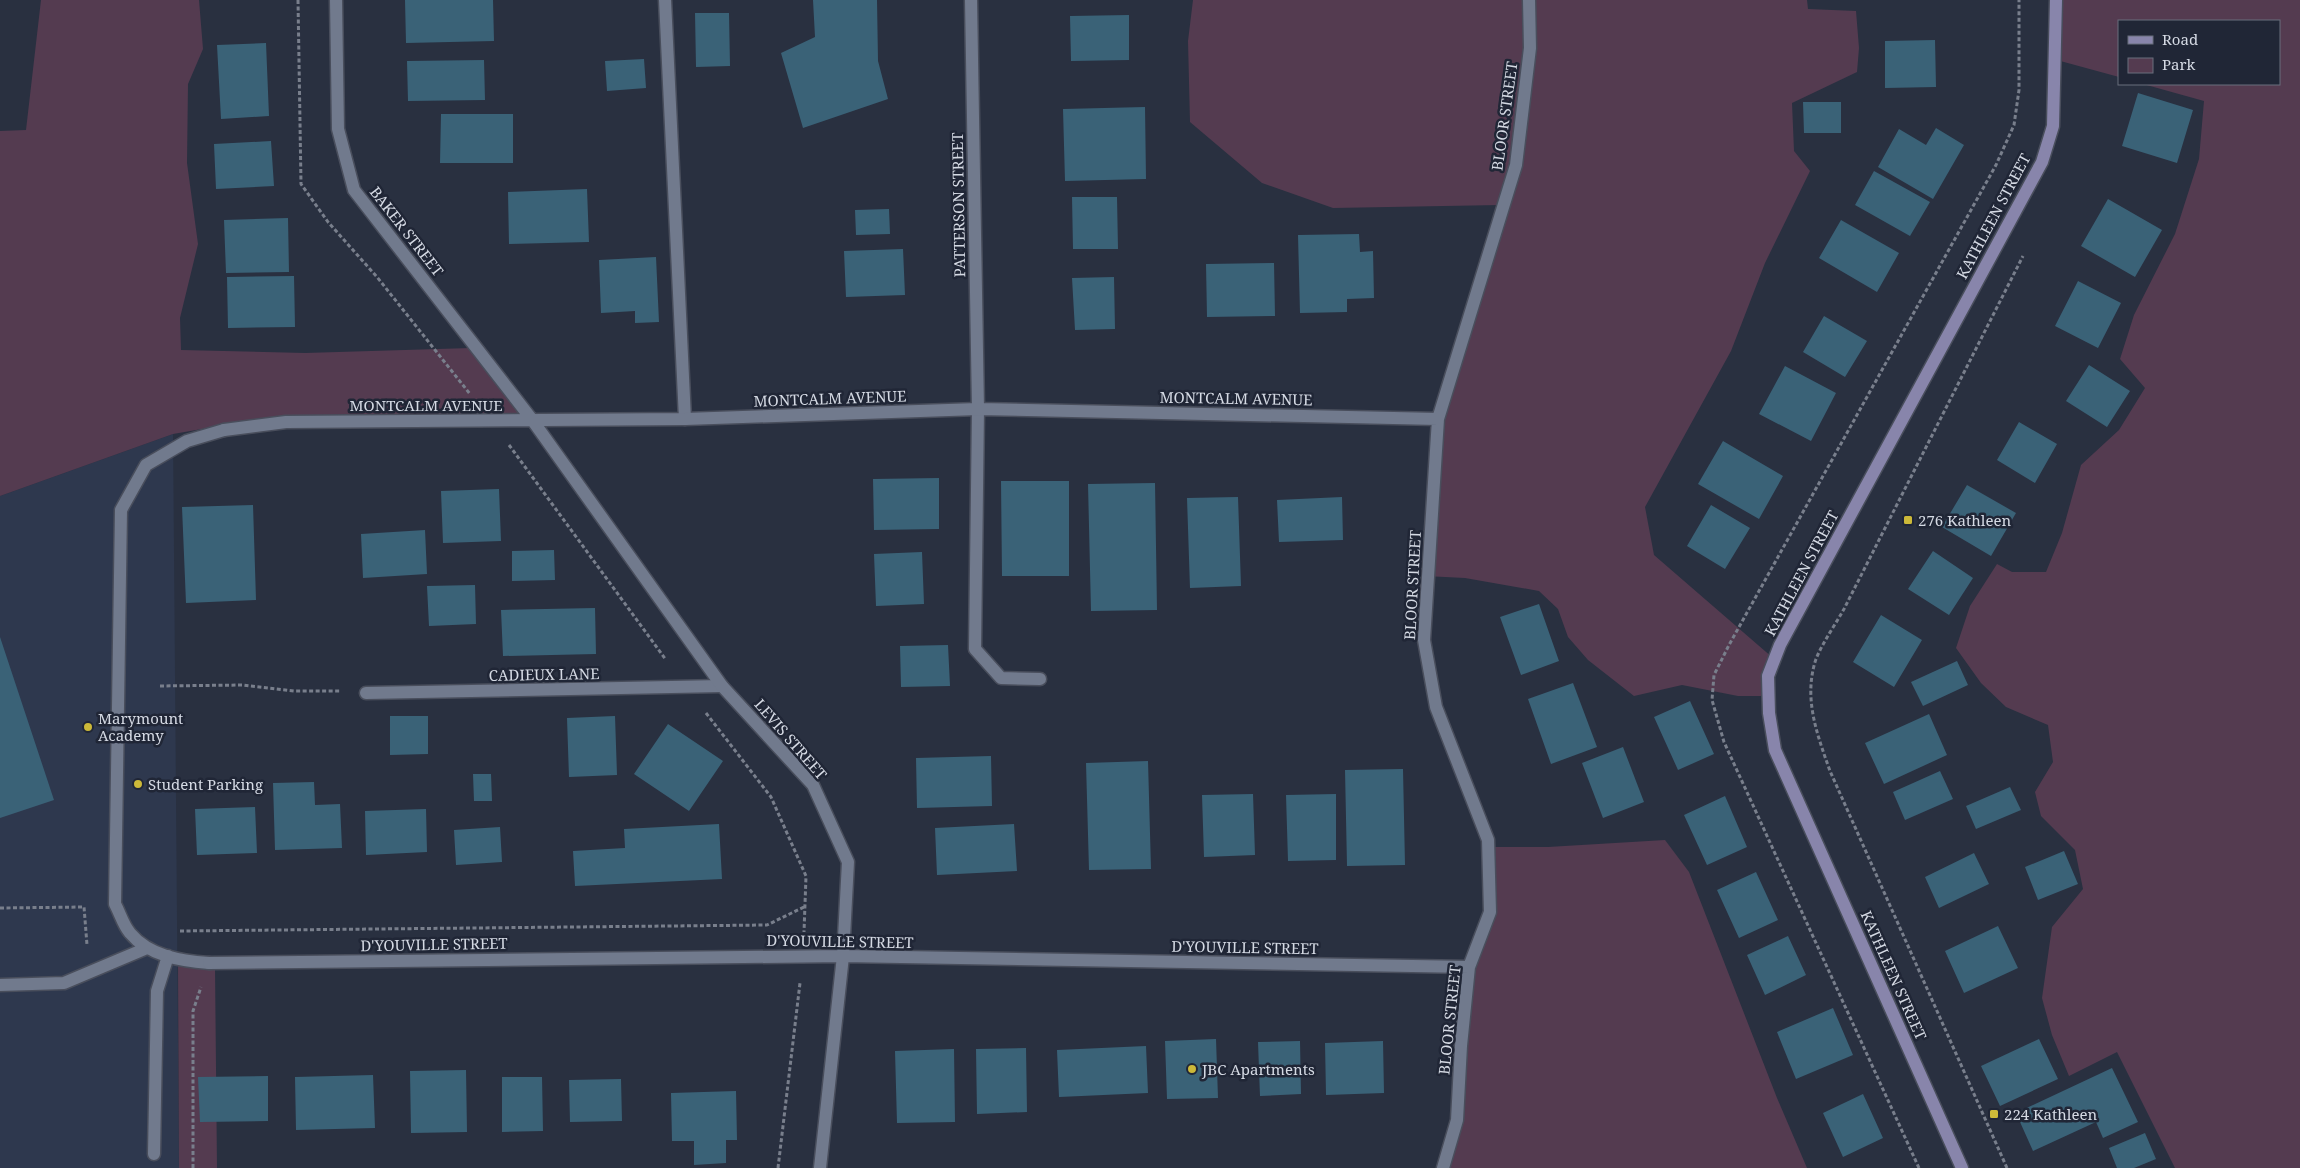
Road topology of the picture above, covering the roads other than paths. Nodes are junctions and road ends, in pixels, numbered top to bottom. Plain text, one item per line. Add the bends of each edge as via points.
1 (336, 0) edge
2 (664, 0) edge
3 (971, 0) edge
4 (1529, 0) edge
5 (2056, 0) edge
6 (978, 409) junction
7 (685, 419) junction
8 (1438, 419) junction
9 (533, 421) junction
10 (1040, 679) dead end
11 (722, 686) junction
12 (366, 693) road end
13 (147, 948) junction
14 (168, 956) junction
15 (843, 956) junction
16 (1470, 966) junction
17 (0, 985) edge
18 (154, 1154) dead end
19 (820, 1168) edge
20 (1443, 1168) edge
21 (1962, 1168) edge

1 - 9 street, BAKER STREET via 338,129 354,190
2 - 7 street
3 - 6 street, PATTERSON STREET
4 - 8 street, BLOOR STREET via 1530,48 1516,165
5 - 21 street, KATHLEEN STREET via 2053,126 2042,162 1780,645 1768,676 1774,750
6 - 7 street, MONTCALM AVENUE
6 - 8 street, MONTCALM AVENUE
6 - 10 street, PATTERSON STREET via 975,649 1001,678
7 - 9 street, MONTCALM AVENUE
8 - 16 street, BLOOR STREET via 1424,640 1436,707 1488,840 1490,912
9 - 11 street, LEVIS STREET
9 - 13 street, MONTCALM AVENUE via 286,422 224,430 186,441 146,465 121,510 115,904 129,932
11 - 12 street, CADIEUX LANE
11 - 15 street, LEVIS STREET via 813,785 848,862
13 - 14 street, D'YOUVILLE STREET
13 - 17 street via 64,983
14 - 15 street, D'YOUVILLE STREET via 181,961 209,963
14 - 18 street via 156,991
15 - 16 street, D'YOUVILLE STREET
15 - 19 street, LEVIS STREET
16 - 20 street, BLOOR STREET via 1457,1120

